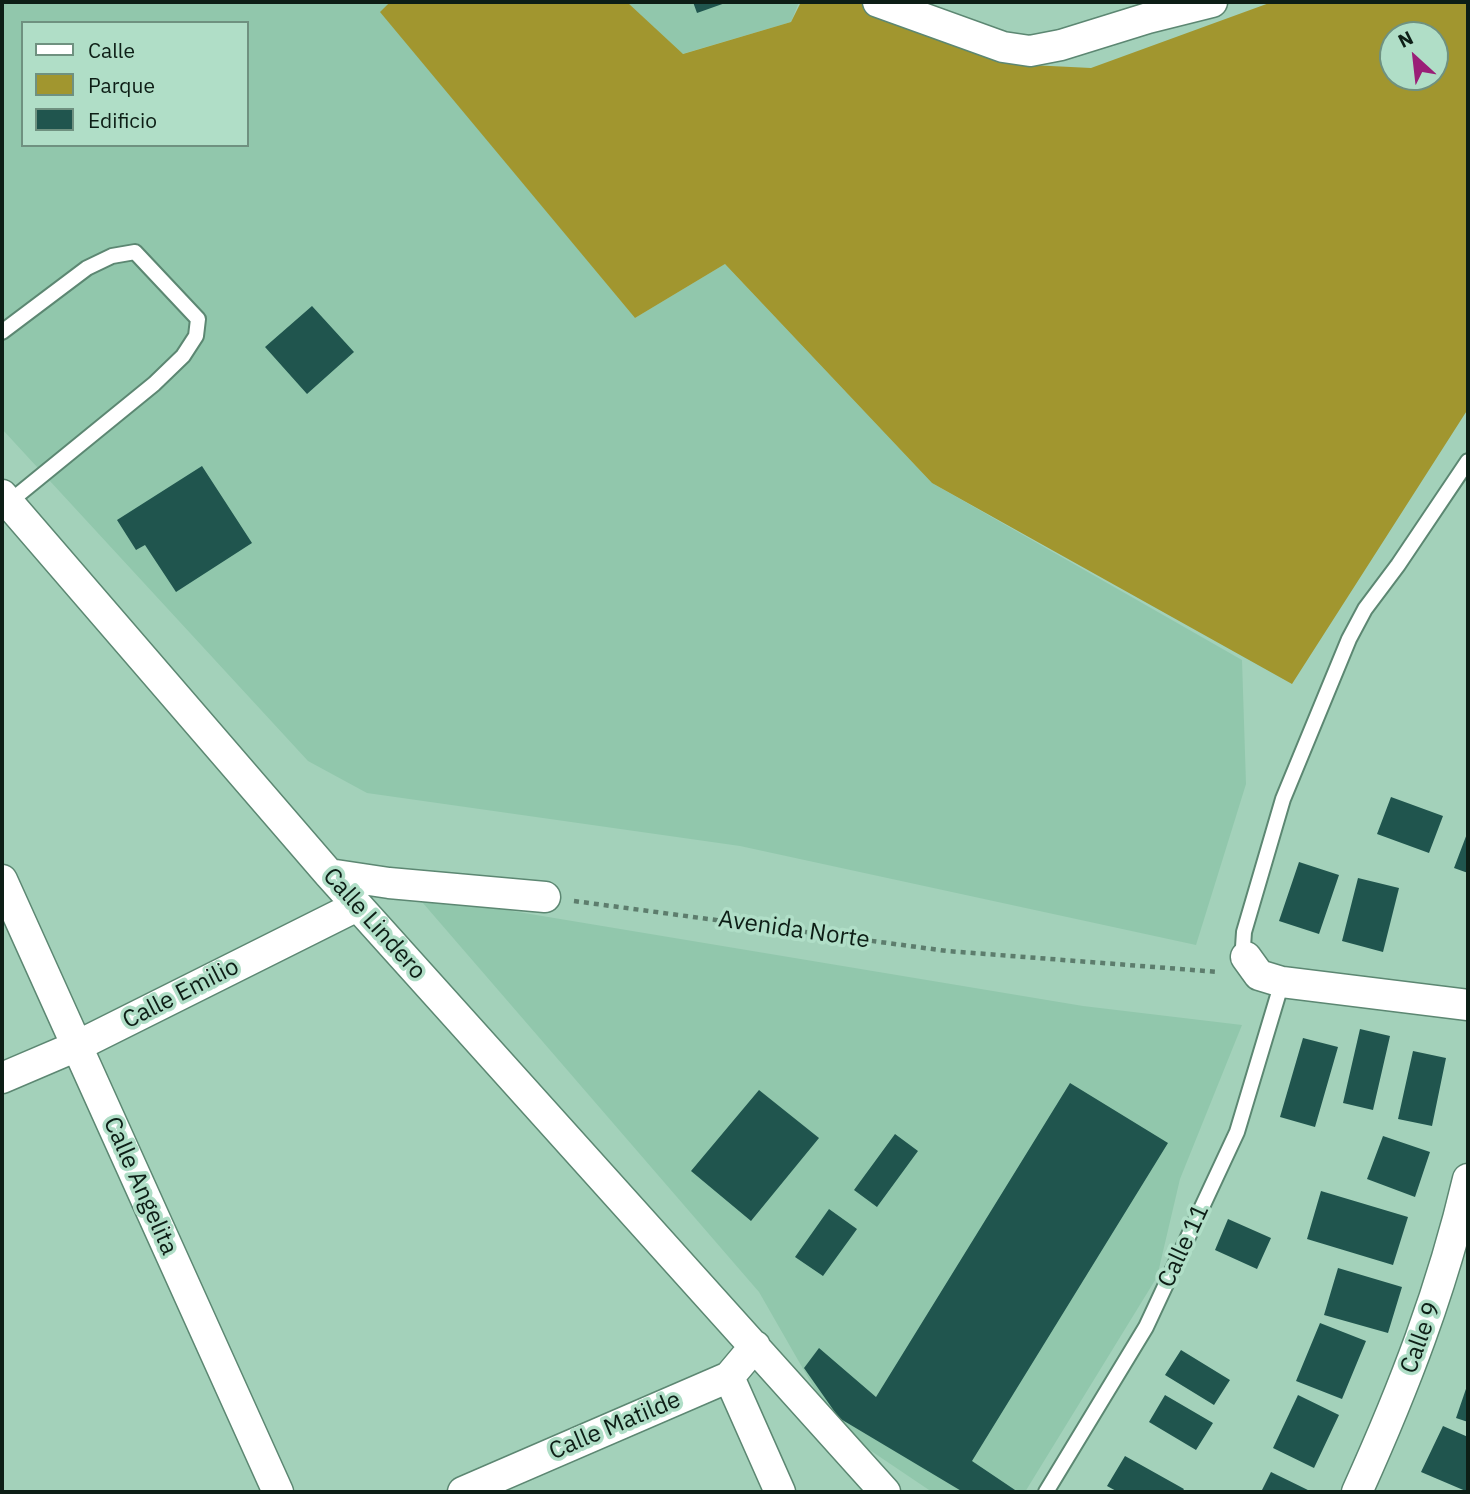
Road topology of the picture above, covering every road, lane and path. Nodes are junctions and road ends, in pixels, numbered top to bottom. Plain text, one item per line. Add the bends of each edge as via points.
1 (877, 2) edge
2 (1212, 2) edge
3 (2, 332) edge
4 (1468, 461) edge
5 (5, 499) edge
6 (329, 874) junction
7 (2, 880) edge
8 (545, 897) joint
9 (357, 905) junction
10 (1262, 971) junction
11 (1468, 1005) edge
12 (77, 1046) junction
13 (2, 1078) edge
14 (1468, 1179) edge
15 (755, 1346) junction
16 (729, 1377) junction
17 (278, 1492) edge
18 (463, 1492) edge
19 (780, 1492) edge
20 (885, 1492) edge
21 (1046, 1492) edge
22 (1357, 1492) edge

1 - 2 street via 1003,47 1030,51
3 - 5 lane via 87,268 112,256 135,253 198,319 196,337 154,384
4 - 10 lane, Calle 11 via 1365,609 1283,799 1244,932 1243,947
5 - 6 street, Calle Lindero
6 - 8 street
6 - 9 street, Calle Lindero
7 - 12 street, Calle Angelita
8 - 10 path, Avenida Norte via 947,951
9 - 12 street, Calle Emilio
9 - 15 street, Calle Lindero
10 - 11 street
10 - 21 lane, Calle 11 via 1237,1132 1146,1327
12 - 13 street, Calle Emilio
12 - 17 street, Calle Angelita
14 - 22 street, Calle 9 via 1429,1318
15 - 16 street, Calle Matilde
15 - 20 street, Calle Lindero
16 - 18 street, Calle Matilde
16 - 19 street

